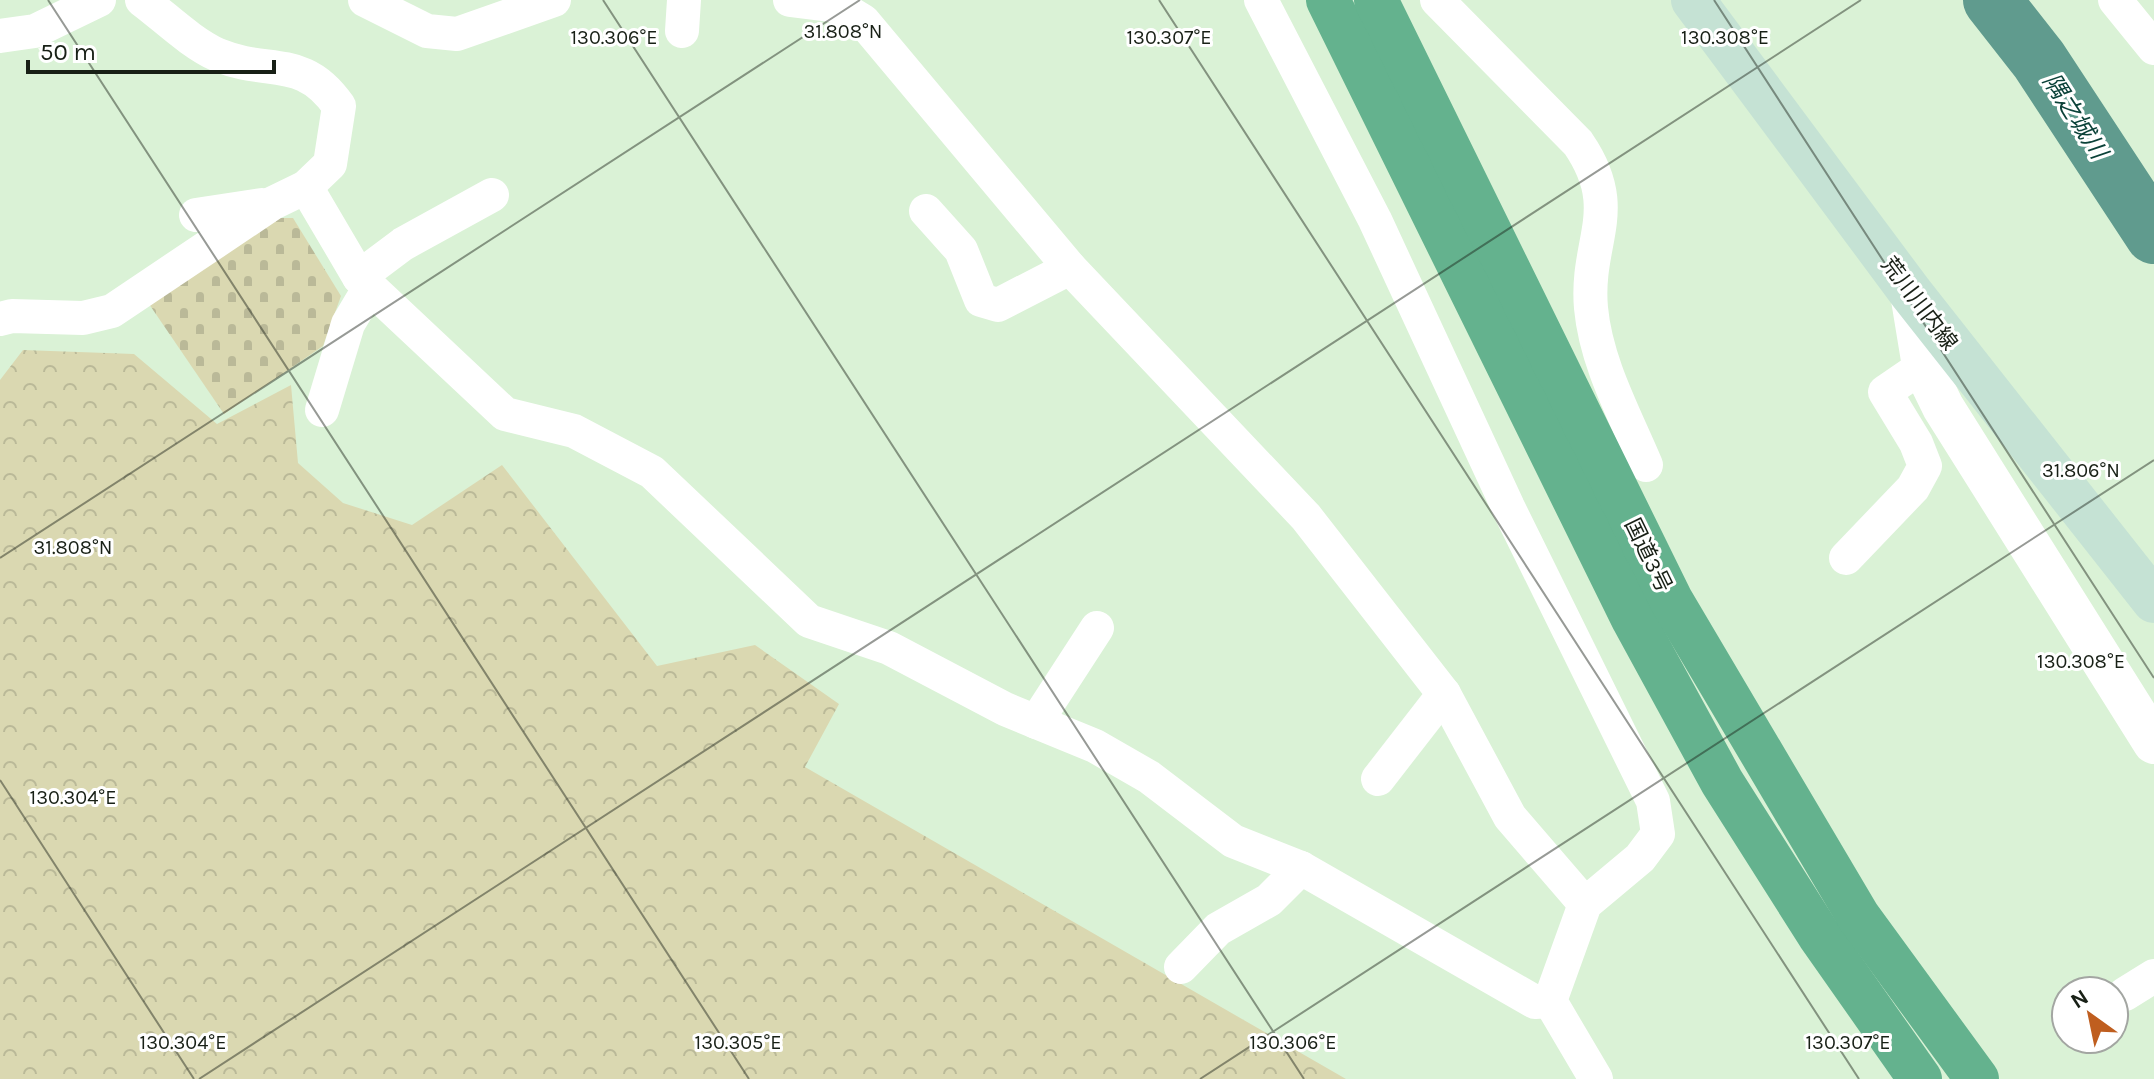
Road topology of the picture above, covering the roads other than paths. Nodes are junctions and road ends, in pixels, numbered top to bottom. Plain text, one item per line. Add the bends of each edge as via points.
1 (99, 0) edge
2 (142, 0) edge
3 (365, 0) edge
4 (554, 0) edge
5 (790, 0) edge
6 (1261, 0) edge
7 (1328, 0) edge
8 (1376, 0) edge
9 (1437, 0) edge
10 (1693, 0) edge
11 (2115, 0) edge
12 (0, 36) edge
13 (2154, 48) edge
14 (306, 187) junction
15 (492, 195) dead end
16 (273, 203) junction
17 (926, 211) dead end
18 (196, 215) dead end
19 (1070, 268) junction
20 (364, 282) junction
21 (1911, 293) junction
22 (0, 319) edge
23 (1923, 366) junction
24 (322, 410) dead end
25 (1646, 465) dead end
26 (1846, 558) dead end
27 (2154, 601) edge
28 (1097, 628) dead end
29 (1444, 694) junction
30 (1036, 722) junction
31 (2154, 743) edge
32 (1378, 779) dead end
33 (1301, 868) junction
34 (1585, 904) junction
35 (1181, 967) dead end
36 (2154, 976) edge
37 (2130, 991) edge
38 (1550, 1001) junction
39 (1596, 1079) edge
40 (1920, 1079) edge
41 (1977, 1079) edge

1 - 12 street via 35,31
2 - 14 street via 216,54 301,71 324,84 339,106 337,131 330,164
3 - 4 street via 427,31 457,34
5 - 19 street via 838,6 863,21
6 - 34 street via 1375,220 1653,801 1658,834 1640,858
7 - 40 highway, 国道3号 via 1633,619 1722,782 1819,935
8 - 41 highway, 国道3号 via 1671,600 1858,916
9 - 25 street via 1578,143 1595,167 1602,190 1590,307 1600,356
10 - 21 main road, 荒川川内線
11 - 13 street
14 - 16 street
14 - 20 street
15 - 20 street via 403,244
16 - 18 street
16 - 22 street via 112,311 83,318
17 - 19 street via 961,250 981,300 998,305
19 - 29 street via 1306,517
20 - 24 street
20 - 30 street via 505,414 574,431 652,472 809,621 889,648
21 - 23 street
21 - 27 main road, 荒川川内線
23 - 26 street via 1885,392 1925,466 1913,488
23 - 31 street via 1943,407
28 - 30 street
29 - 32 street
29 - 34 street via 1510,817
30 - 33 street via 1095,746 1149,777 1233,841
33 - 35 street via 1269,900 1218,929
33 - 38 street via 1535,1002
34 - 38 street
36 - 37 street
38 - 39 street

